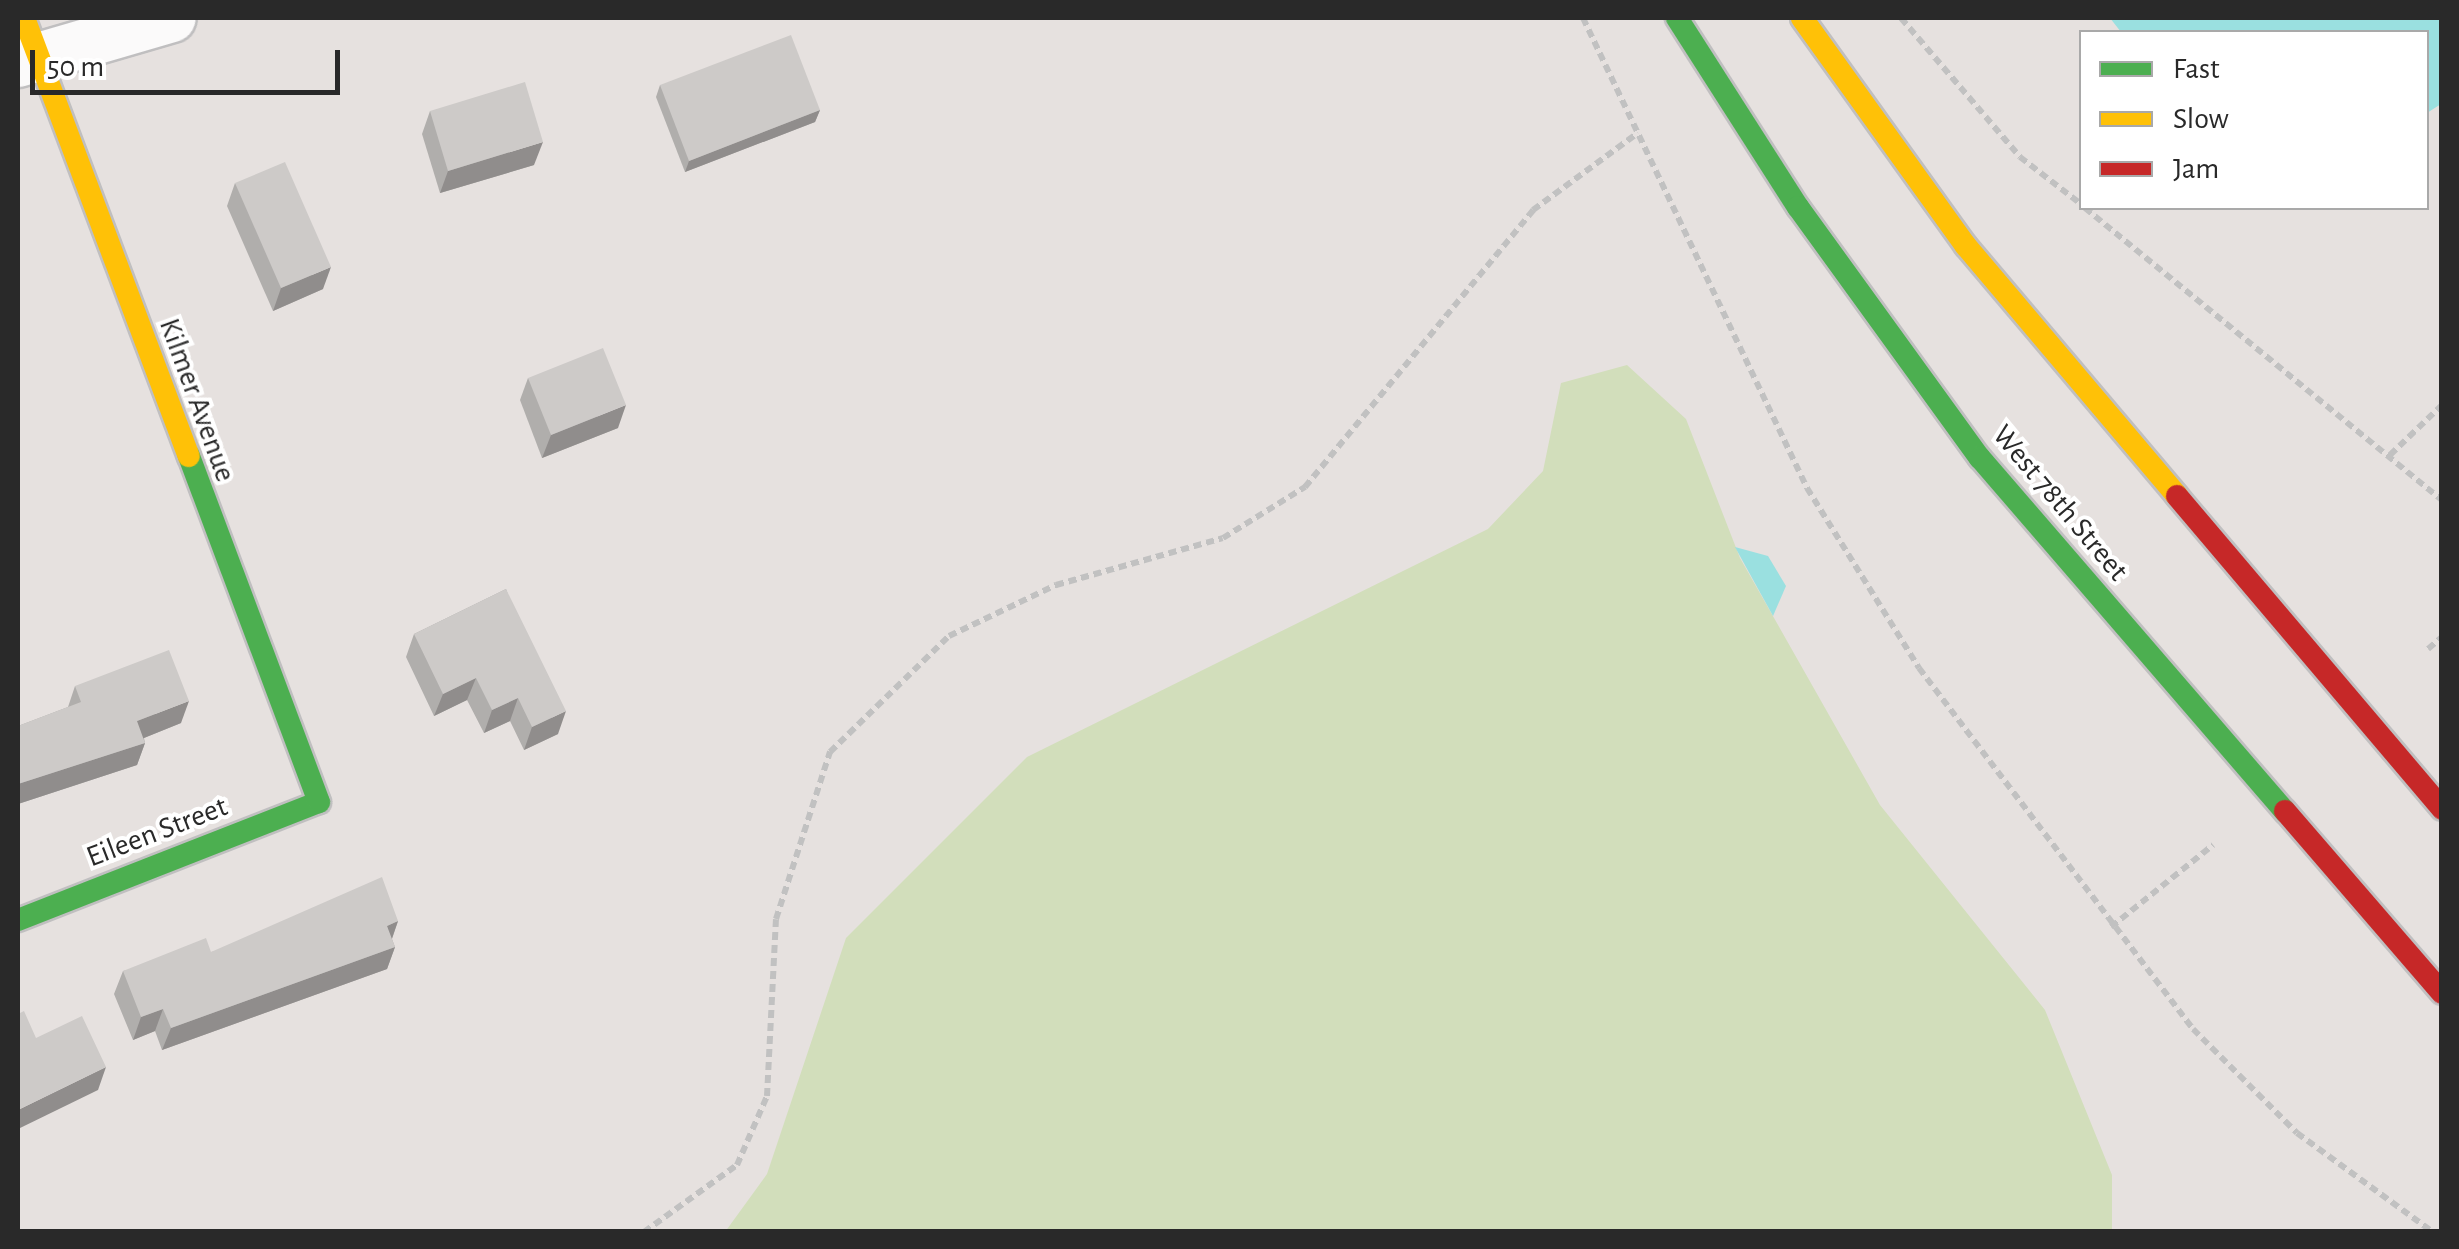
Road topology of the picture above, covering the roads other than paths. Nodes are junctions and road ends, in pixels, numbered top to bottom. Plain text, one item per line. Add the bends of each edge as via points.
1 (172, 18) edge
2 (1676, 18) edge
3 (1802, 18) edge
4 (27, 45) edge
5 (319, 802) joint
6 (2442, 809) edge
7 (18, 920) edge
8 (2442, 994) edge

1 - 4 street
2 - 8 main road, West 78th Street via 1798,207 1980,458
3 - 6 main road via 1966,246
4 - 5 main road, Kilmer Avenue
5 - 7 main road, Eileen Street

